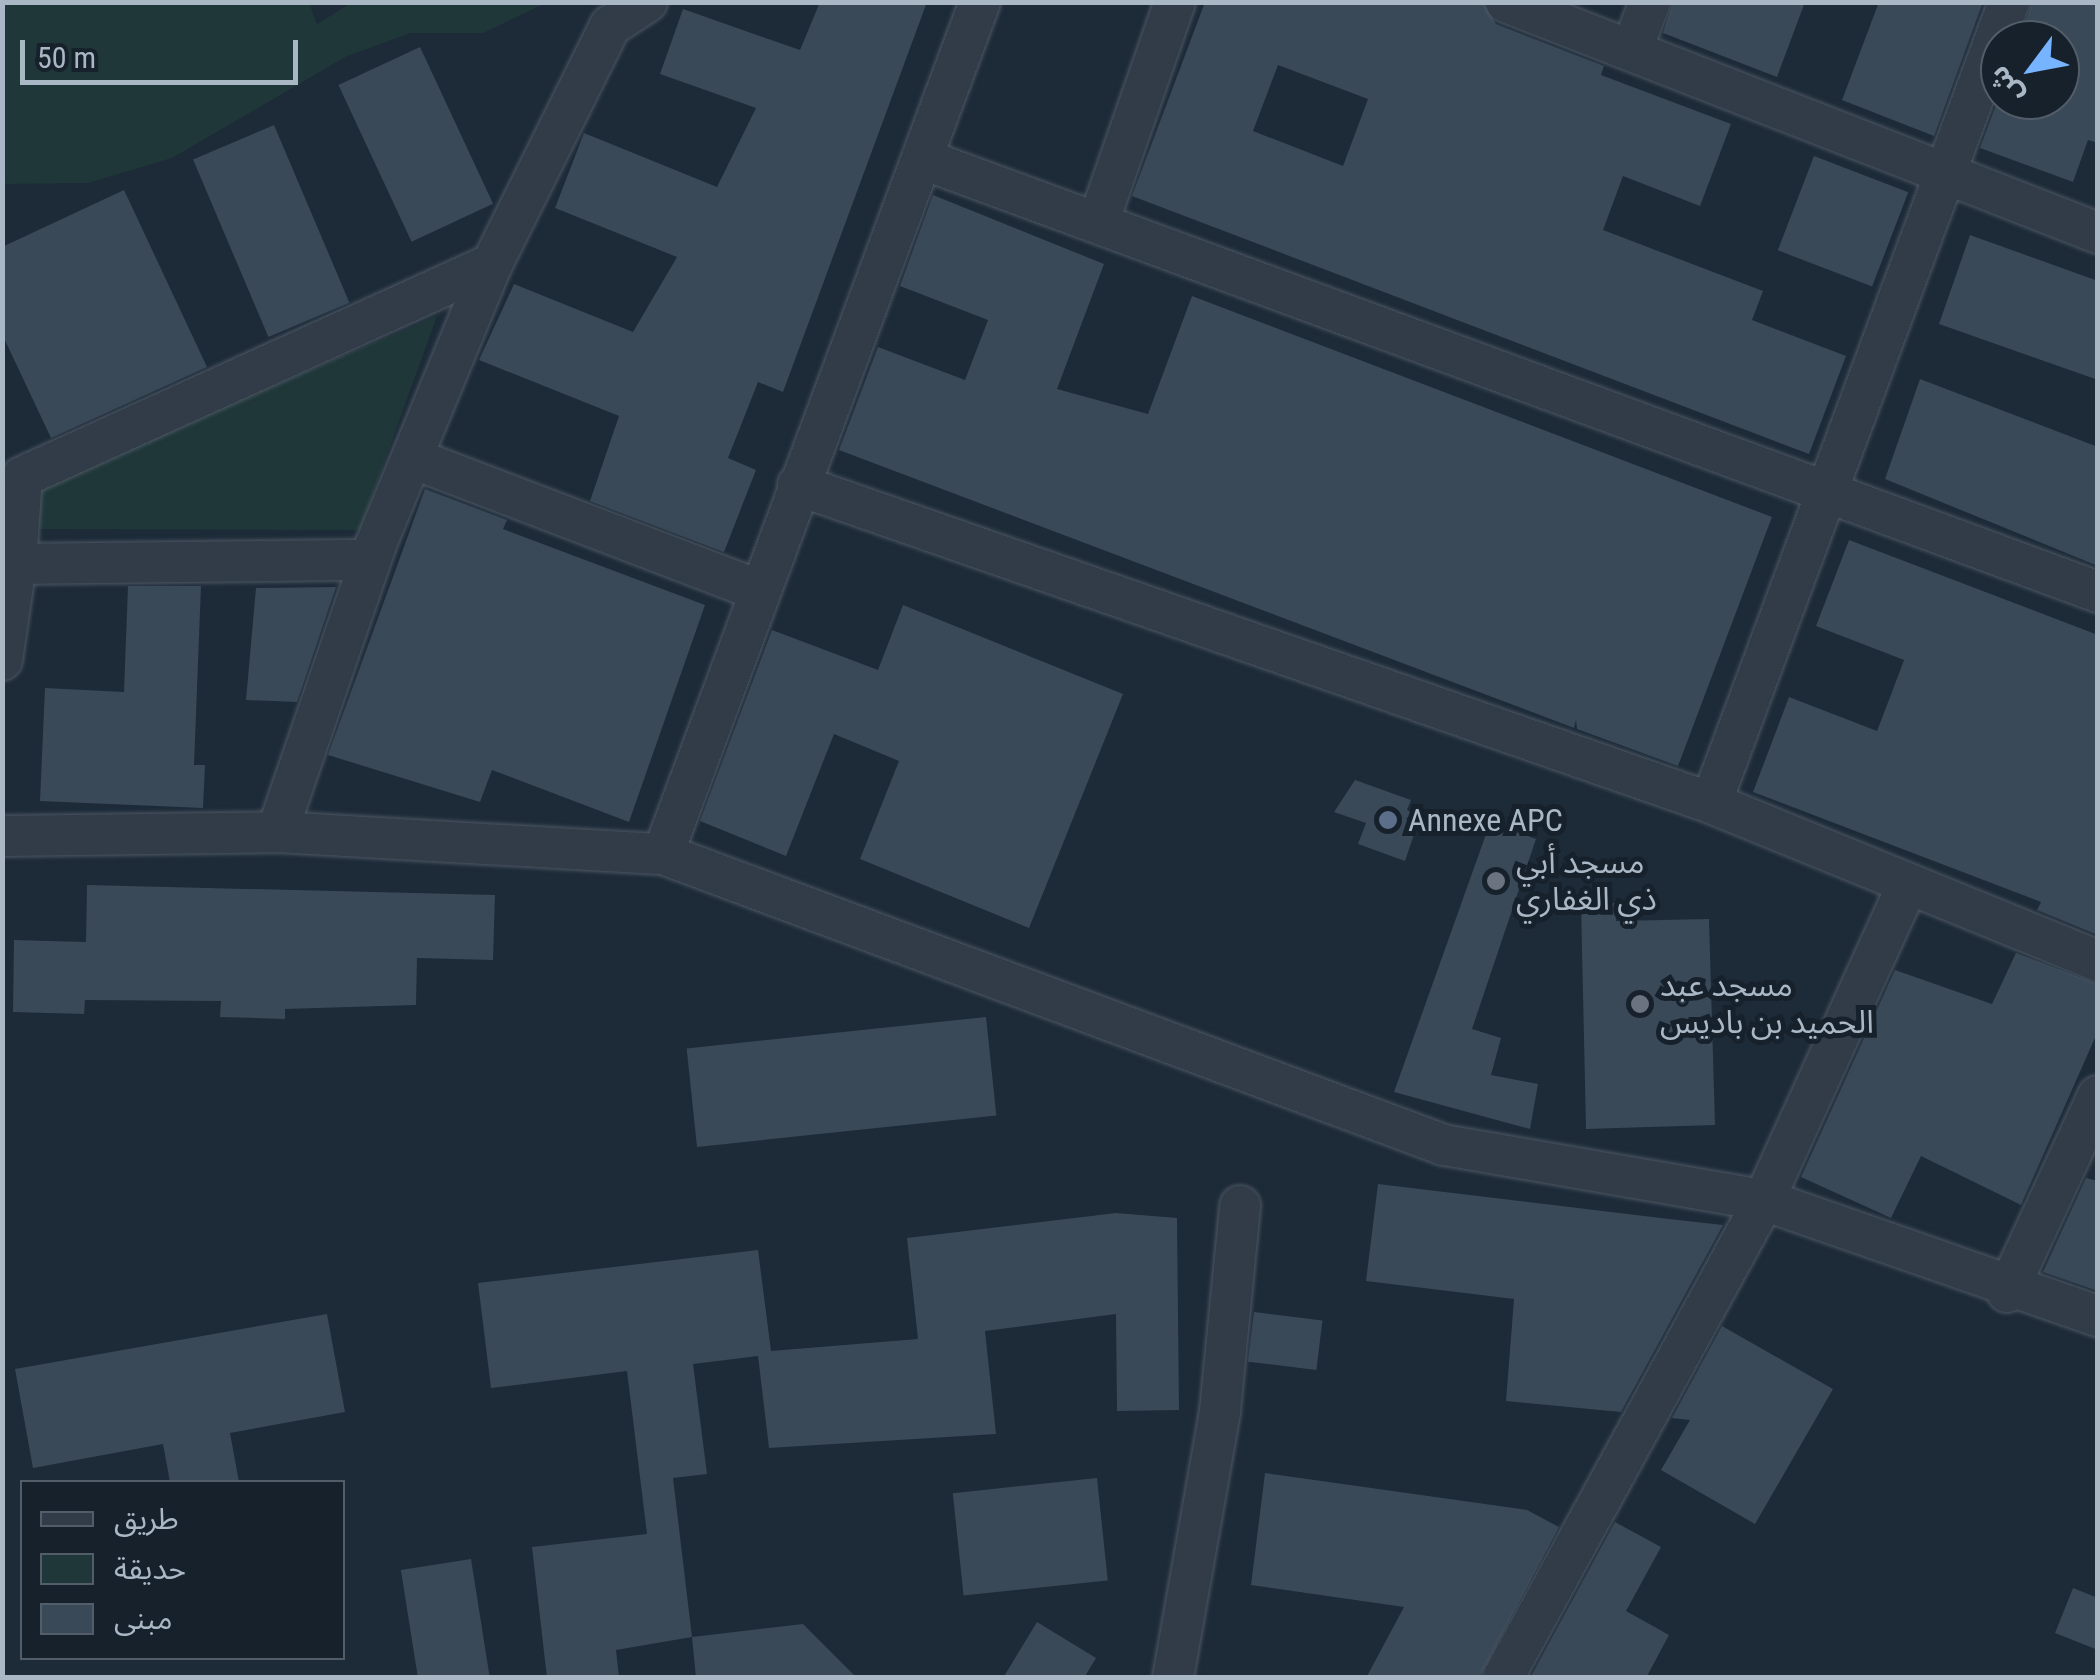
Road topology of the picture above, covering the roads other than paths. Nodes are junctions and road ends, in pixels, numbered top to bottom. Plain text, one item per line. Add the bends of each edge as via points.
1 (647, 2) edge
2 (980, 2) edge
3 (1175, 2) edge
4 (1506, 2) edge
5 (1650, 2) edge
6 (2009, 2) edge
7 (1633, 46) junction
8 (923, 159) junction
9 (1943, 176) junction
10 (1098, 223) junction
11 (2098, 233) edge
12 (492, 264) junction
13 (412, 458) junction
14 (798, 485) junction
15 (1832, 490) junction
16 (376, 544) junction
17 (16, 564) junction
18 (756, 590) junction
19 (2098, 592) edge
20 (2, 660) edge
21 (1711, 804) junction
22 (277, 832) junction
23 (2, 836) edge
24 (664, 854) junction
25 (1908, 884) junction
26 (2098, 962) edge
27 (2098, 1096) edge
28 (1764, 1200) junction
29 (1240, 1206) dead end
30 (2008, 1292) junction
31 (2098, 1316) edge
32 (1173, 1678) edge
33 (1503, 1678) edge

1 - 12 street via 610,26
2 - 8 street
3 - 10 street
4 - 7 street
5 - 7 street
6 - 9 street
7 - 9 street
8 - 10 street
8 - 14 street
9 - 11 street
9 - 15 street
10 - 15 street
12 - 13 street
12 - 17 street via 22,477
13 - 16 street
13 - 18 street
14 - 18 street
14 - 21 street
15 - 19 street
15 - 21 street
16 - 17 street via 368,560
16 - 22 street
17 - 20 street
18 - 24 street
21 - 25 street
22 - 23 street
22 - 24 street
24 - 28 street via 1444,1145
25 - 26 street
25 - 28 street
27 - 30 street
28 - 30 street
28 - 33 street
29 - 32 street via 1220,1411
30 - 31 street

